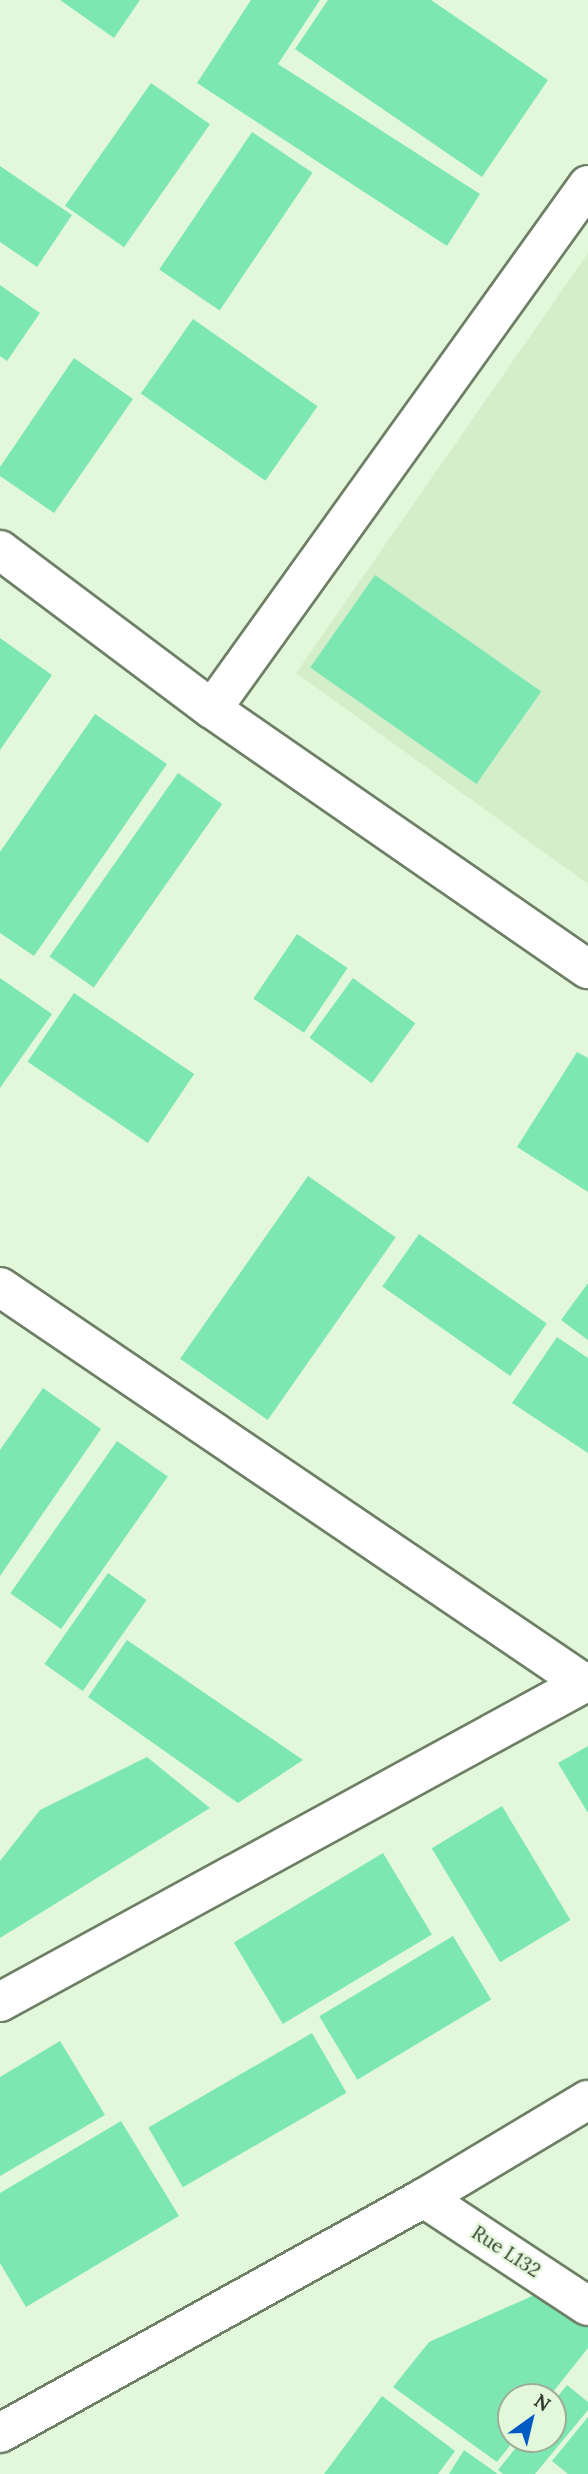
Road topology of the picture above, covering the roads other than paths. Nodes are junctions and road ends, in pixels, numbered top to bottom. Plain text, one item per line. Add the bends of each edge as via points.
1 (588, 185) edge
2 (0, 550) edge
3 (212, 709) junction
4 (588, 969) edge
5 (0, 1287) edge
6 (586, 1682) edge
7 (0, 2001) edge
8 (588, 2100) edge
9 (424, 2198) junction
10 (588, 2306) edge
11 (0, 2433) edge

1 - 3 street
2 - 3 street
3 - 4 street
5 - 6 street
6 - 7 street
8 - 9 street
9 - 10 street, Rue L132
9 - 11 street

